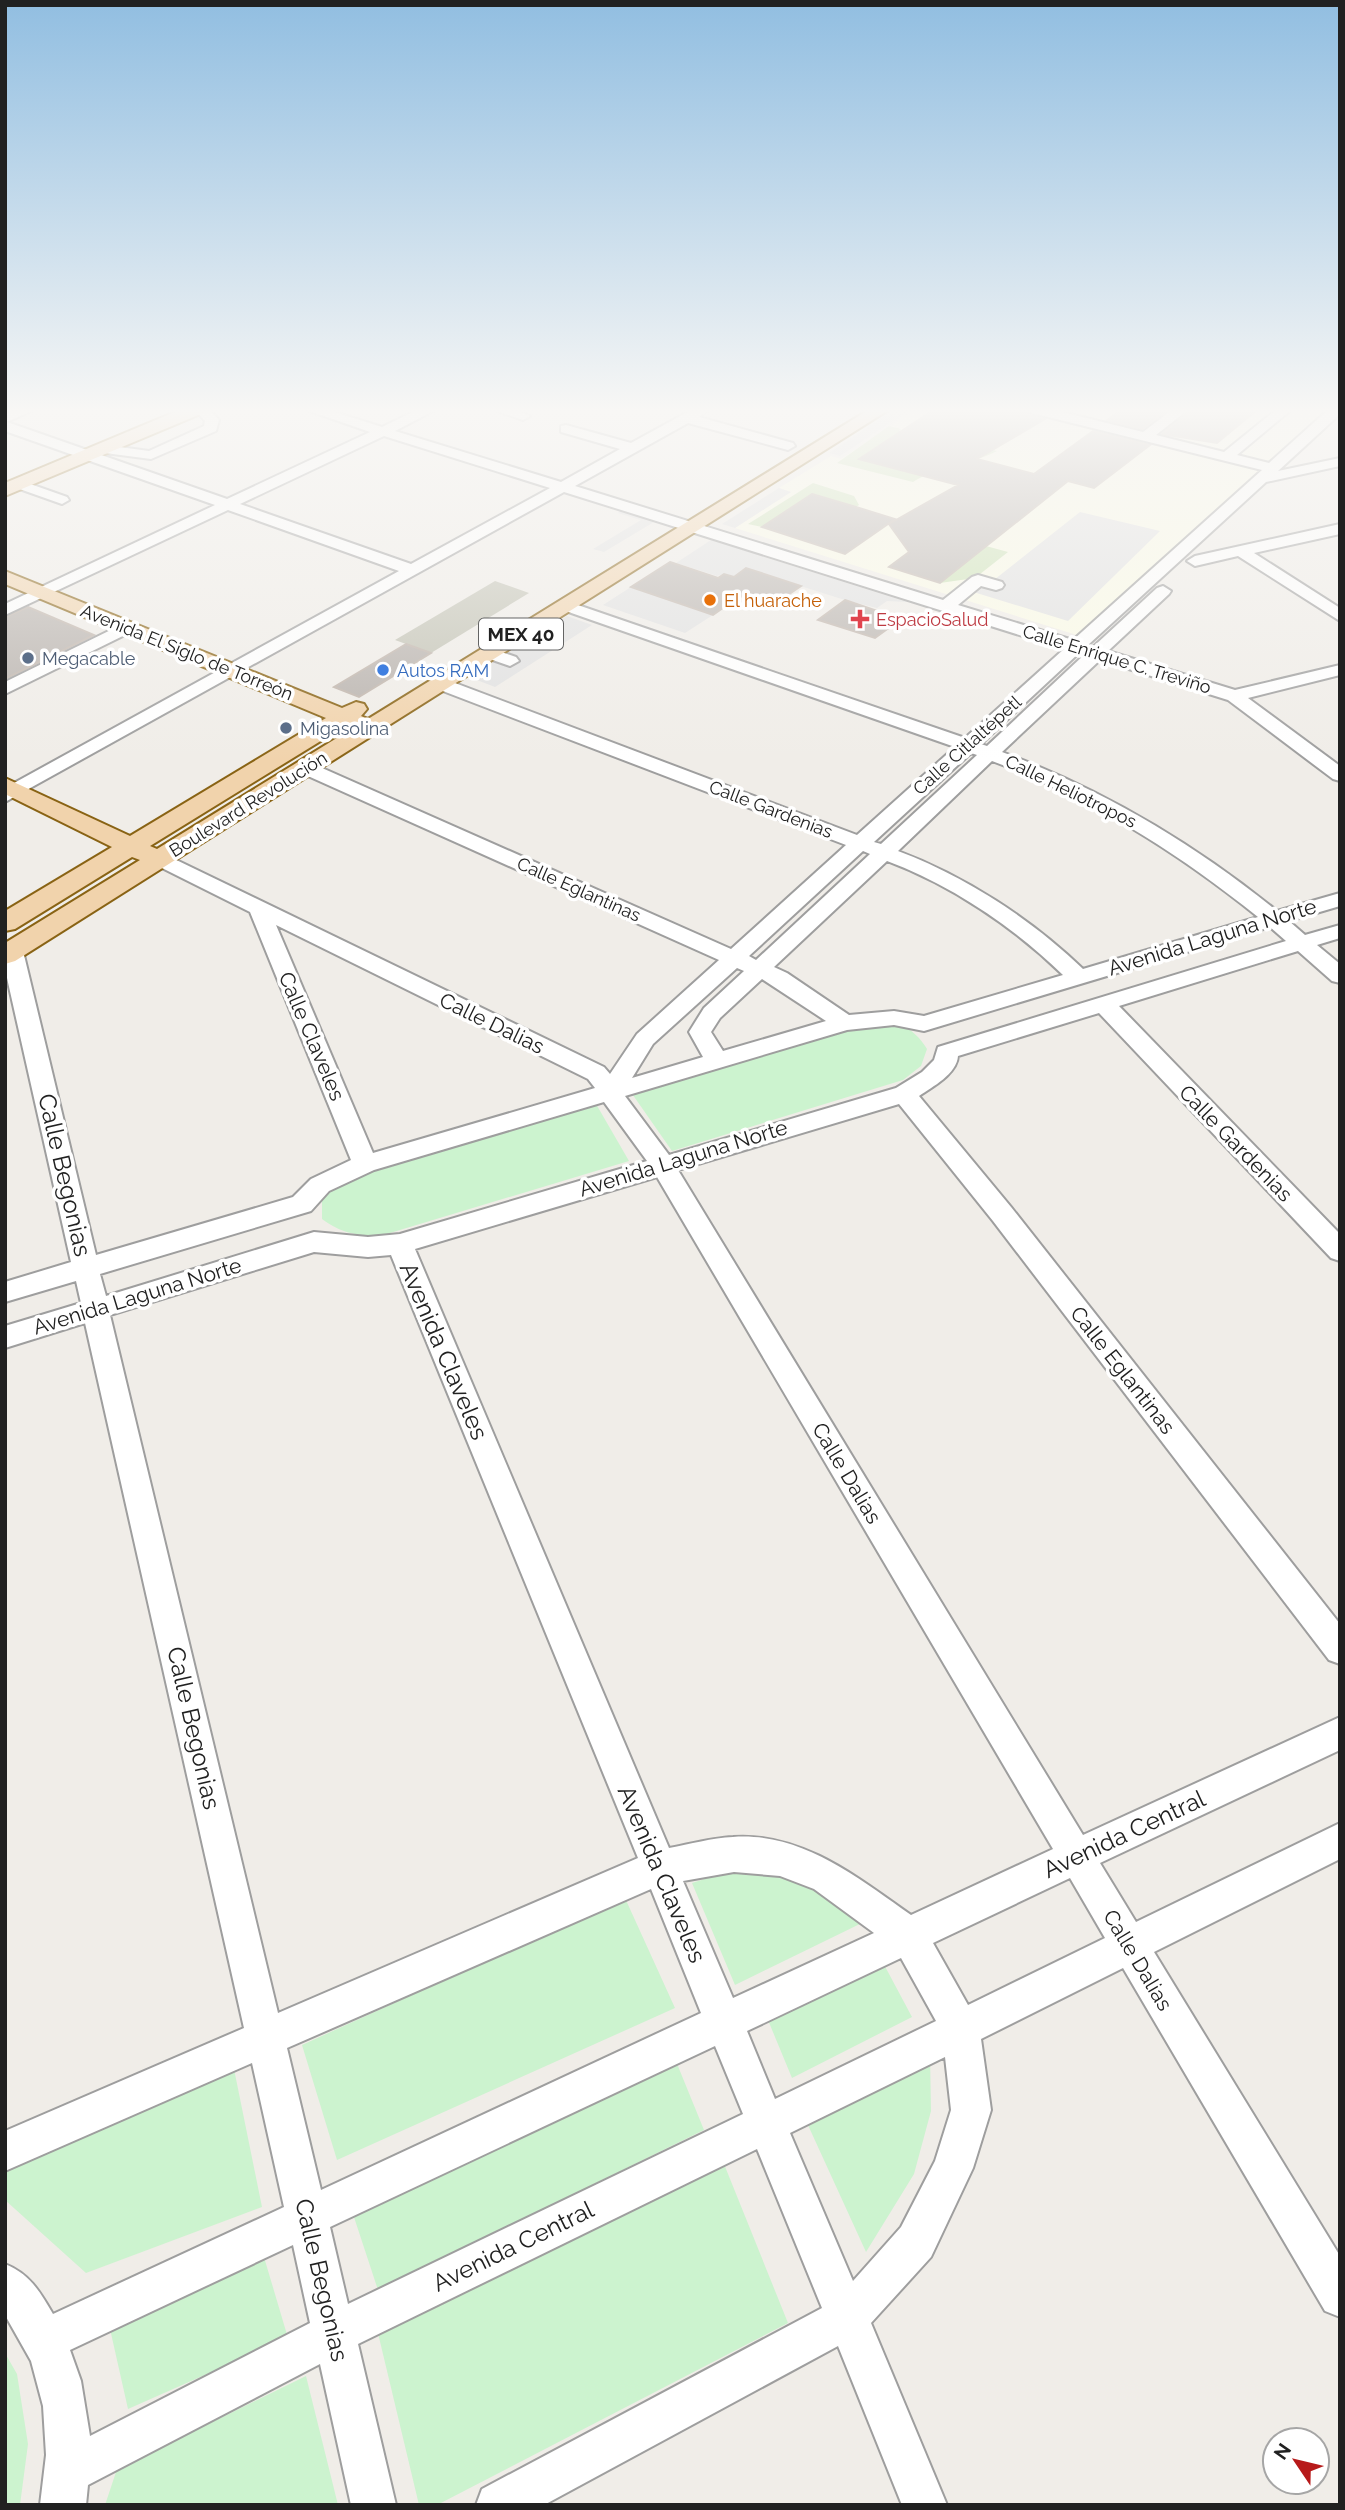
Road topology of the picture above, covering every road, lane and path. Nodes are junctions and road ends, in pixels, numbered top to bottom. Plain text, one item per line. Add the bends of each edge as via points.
1 (183, 526) edge
2 (288, 526) edge
3 (491, 526) edge
4 (658, 526) edge
5 (690, 526) edge
6 (1213, 526) edge
7 (1226, 526) edge
8 (693, 527) junction
9 (1340, 529) edge
10 (1241, 551) junction
11 (1195, 561) junction
12 (412, 570) junction
13 (5, 577) edge
14 (996, 585) dead end
15 (43, 592) junction
16 (946, 606) junction
17 (5, 610) edge
18 (576, 612) junction
19 (1340, 616) edge
20 (127, 627) junction
21 (1076, 646) junction
22 (1097, 653) junction
23 (232, 670) junction
24 (1340, 670) edge
25 (414, 674) dead end
26 (478, 681) dead end
27 (441, 684) junction
28 (5, 689) edge
29 (461, 692) junction
30 (379, 695) dead end
31 (1234, 696) junction
32 (344, 716) junction
33 (370, 727) junction
34 (967, 745) junction
35 (990, 753) junction
36 (306, 768) junction
37 (1340, 775) edge
38 (9, 790) edge
39 (859, 843) junction
40 (131, 846) junction
41 (884, 852) junction
42 (159, 859) junction
43 (1340, 899) edge
44 (259, 908) junction
45 (1275, 918) junction
46 (1340, 931) edge
47 (8, 943) edge
48 (1302, 943) junction
49 (733, 957) junction
50 (759, 969) junction
51 (1340, 976) edge
52 (1078, 977) junction
53 (1104, 1004) junction
54 (845, 1023) junction
55 (924, 1024) junction
56 (946, 1052) junction
57 (717, 1060) junction
58 (610, 1092) junction
59 (904, 1094) junction
60 (365, 1164) junction
61 (662, 1164) junction
62 (302, 1204) junction
63 (314, 1242) junction
64 (400, 1244) junction
65 (1340, 1251) edge
66 (86, 1267) junction
67 (5, 1292) edge
68 (96, 1309) junction
69 (5, 1337) edge
70 (1340, 1649) edge
71 (1340, 1733) edge
72 (1340, 1840) edge
73 (1076, 1856) junction
74 (659, 1867) junction
75 (908, 1935) junction
76 (1129, 1945) junction
77 (723, 2021) junction
78 (961, 2029) junction
79 (266, 2038) junction
80 (766, 2123) junction
81 (5, 2151) edge
82 (307, 2215) junction
83 (5, 2285) edge
84 (1340, 2296) edge
85 (847, 2318) junction
86 (335, 2333) junction
87 (47, 2339) junction
88 (66, 2488) edge
89 (374, 2505) edge
90 (498, 2505) edge
91 (925, 2505) edge

1 - 15 street
2 - 12 street
3 - 12 street
4 - 25 main road, MEX 40
5 - 8 street, Calle Enrique C. Treviño
6 - 21 street, Calle Citlaltépetl
7 - 11 street, Calle Citlaltépetl
8 - 16 street, Calle Enrique C. Treviño
8 - 18 main road, Boulevard Revolución / MEX 40
9 - 10 street
10 - 11 street
10 - 19 street
11 - 22 street, Calle Citlaltépetl
12 - 23 street
13 - 15 main road, Avenida El Siglo de Torreón
14 - 16 street via 978,580
15 - 17 street
15 - 20 main road, Avenida El Siglo de Torreón
16 - 21 street, Calle Enrique C. Treviño
18 - 27 main road, Boulevard Revolución / MEX 40 via 500,657
18 - 34 street, Calle Heliotropos
20 - 23 main road, Avenida El Siglo de Torreón
20 - 28 street
21 - 22 street, Calle Enrique C. Treviño
21 - 34 street, Calle Citlaltépetl
22 - 31 street, Calle Enrique C. Treviño
22 - 35 street, Calle Citlaltépetl
23 - 32 main road, Avenida El Siglo de Torreón
23 - 38 street
24 - 31 street
26 - 29 street
27 - 29 street, Calle Gardenias
27 - 33 main road, Boulevard Revolución / MEX 40
29 - 39 street, Calle Gardenias
30 - 32 main road
31 - 37 street, Calle Enrique C. Treviño
32 - 33 main road, Avenida El Siglo de Torreón
32 - 40 main road
33 - 36 main road, Boulevard Revolución / MEX 40
34 - 35 street, Calle Heliotropos
34 - 39 street, Calle Citlaltépetl
35 - 41 street, Calle Citlaltépetl
35 - 45 street, Calle Heliotropos via 1134,819
36 - 42 main road, Boulevard Revolución / MEX 40
36 - 49 street, Calle Eglantinas
38 - 40 main road
39 - 41 street, Calle Gardenias
39 - 49 street, Calle Citlaltépetl
40 - 42 main road
40 - 47 main road
41 - 50 street, Calle Citlaltépetl
41 - 52 street, Calle Gardenias via 978,899 1050,948
42 - 44 street, Calle Dalias
42 - 47 main road, Boulevard Revolución / MEX 40
43 - 45 street, Avenida Laguna Norte
44 - 58 street, Calle Dalias via 596,1073
44 - 60 street, Calle Claveles
45 - 48 street, Calle Heliotropos
45 - 52 street, Avenida Laguna Norte
46 - 48 street, Avenida Laguna Norte
47 - 66 street, Calle Begonias
48 - 51 street, Calle Heliotropos
48 - 53 street, Avenida Laguna Norte
49 - 50 street, Calle Eglantinas
49 - 58 street, Calle Citlaltépetl via 645,1038
50 - 54 street, Calle Eglantinas
50 - 57 street, Calle Citlaltépetl via 704,1023 700,1032
52 - 55 street, Avenida Laguna Norte
53 - 56 street, Avenida Laguna Norte
53 - 65 street, Calle Gardenias
54 - 55 street, Avenida Laguna Norte via 881,1016
54 - 57 street, Avenida Laguna Norte
55 - 56 street
56 - 59 street, Avenida Laguna Norte via 946,1062 930,1078
57 - 58 street, Avenida Laguna Norte
58 - 60 street, Avenida Laguna Norte
58 - 61 street, Calle Dalias
59 - 61 street, Avenida Laguna Norte
59 - 70 street, Calle Eglantinas
60 - 62 street, Avenida Laguna Norte via 320,1185
61 - 64 street, Avenida Laguna Norte
61 - 73 street, Calle Dalias
62 - 63 street
62 - 66 street, Avenida Laguna Norte
63 - 64 street, Avenida Laguna Norte via 368,1247
63 - 68 street, Avenida Laguna Norte
64 - 74 street, Avenida Claveles
66 - 67 street, Avenida Laguna Norte
66 - 68 street, Calle Begonias
68 - 69 street, Avenida Laguna Norte
68 - 79 street, Calle Begonias
71 - 73 street, Avenida Central
72 - 76 street, Avenida Central
73 - 75 street, Avenida Central
73 - 76 street, Calle Dalias
74 - 75 street via 734,1854 780,1858 825,1876
74 - 77 street, Avenida Claveles
74 - 79 street
75 - 77 street, Avenida Central
75 - 78 street
76 - 78 street, Avenida Central
76 - 84 street, Calle Dalias
77 - 80 street, Avenida Claveles
77 - 82 street, Avenida Central
78 - 80 street, Avenida Central
78 - 85 street via 971,2110 953,2168 916,2242
79 - 81 street
79 - 82 street, Calle Begonias
80 - 85 street, Avenida Claveles
80 - 86 street, Avenida Central
82 - 86 street, Calle Begonias
82 - 87 street, Avenida Central
83 - 87 street
85 - 90 street
85 - 91 street, Avenida Claveles
86 - 88 street, Avenida Central
86 - 89 street, Calle Begonias
87 - 88 street via 66,2399

